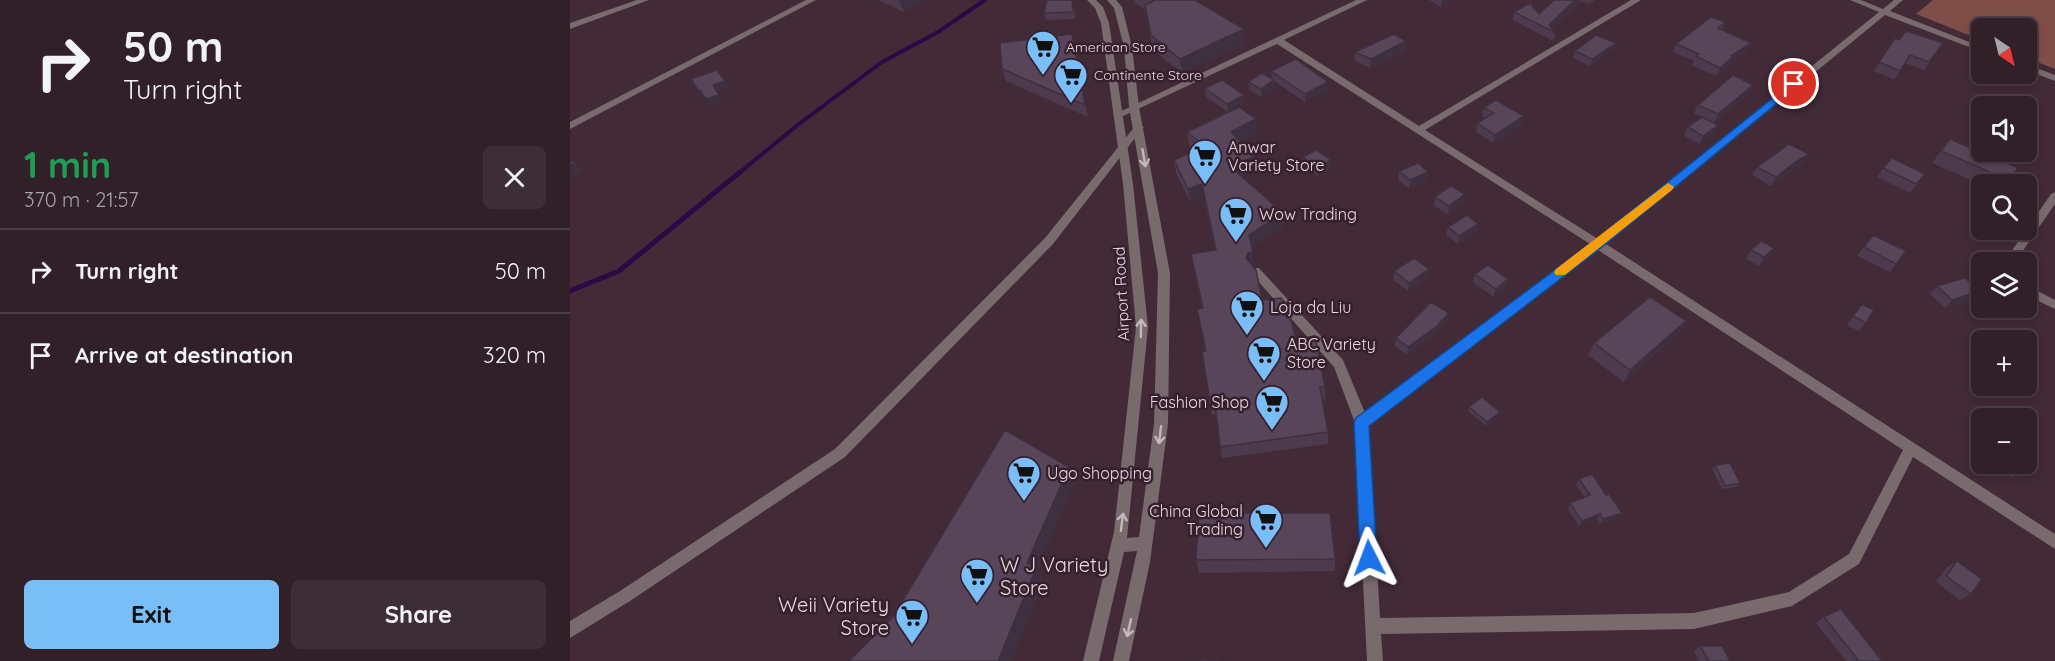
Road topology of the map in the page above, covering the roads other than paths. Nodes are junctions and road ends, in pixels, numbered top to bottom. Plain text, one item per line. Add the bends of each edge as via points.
1 (645, 0) edge
2 (812, 0) edge
3 (1091, 0) edge
4 (1111, 0) edge
5 (1363, 0) edge
6 (1637, 0) edge
7 (1854, 0) edge
8 (1899, 0) edge
9 (1883, 12) junction
10 (570, 26) edge
11 (1276, 40) junction
12 (1971, 46) edge
13 (2037, 71) edge
14 (2055, 78) edge
15 (1134, 107) junction
16 (1118, 115) junction
17 (570, 126) edge
18 (1139, 127) junction
19 (1418, 130) junction
20 (1122, 148) junction
21 (2055, 196) edge
22 (1598, 244) junction
23 (2016, 252) edge
24 (1255, 271) edge
25 (2037, 295) edge
26 (2055, 305) edge
27 (1362, 423) junction
28 (1911, 448) junction
29 (2055, 542) edge
30 (1118, 544) junction
31 (1146, 544) junction
32 (1372, 626) junction
33 (570, 630) edge
34 (1091, 661) edge
35 (1121, 661) edge
36 (1375, 661) edge

1 - 10 street
2 - 17 street
3 - 16 street, Airport Road via 1099,7 1105,23
4 - 15 street via 1118,7 1128,47
5 - 11 street
6 - 19 street
7 - 9 street
8 - 9 street
9 - 12 street
9 - 22 street
11 - 15 street
11 - 19 street
13 - 14 street
15 - 16 street
15 - 18 street
16 - 20 street, Airport Road
18 - 20 street
18 -> 31 street via 1164,273 1161,424
19 - 22 street
30 -> 20 street, Airport Road via 1142,327
20 - 33 street via 1049,241 840,453
21 - 23 street
22 - 27 street
22 - 28 street
24 - 27 street via 1339,364
25 - 26 street
27 - 32 street
28 - 29 street
28 - 32 street via 1854,559 1792,599 1695,621
30 - 31 street
30 - 34 street, Airport Road
31 -> 35 street
32 - 36 street

